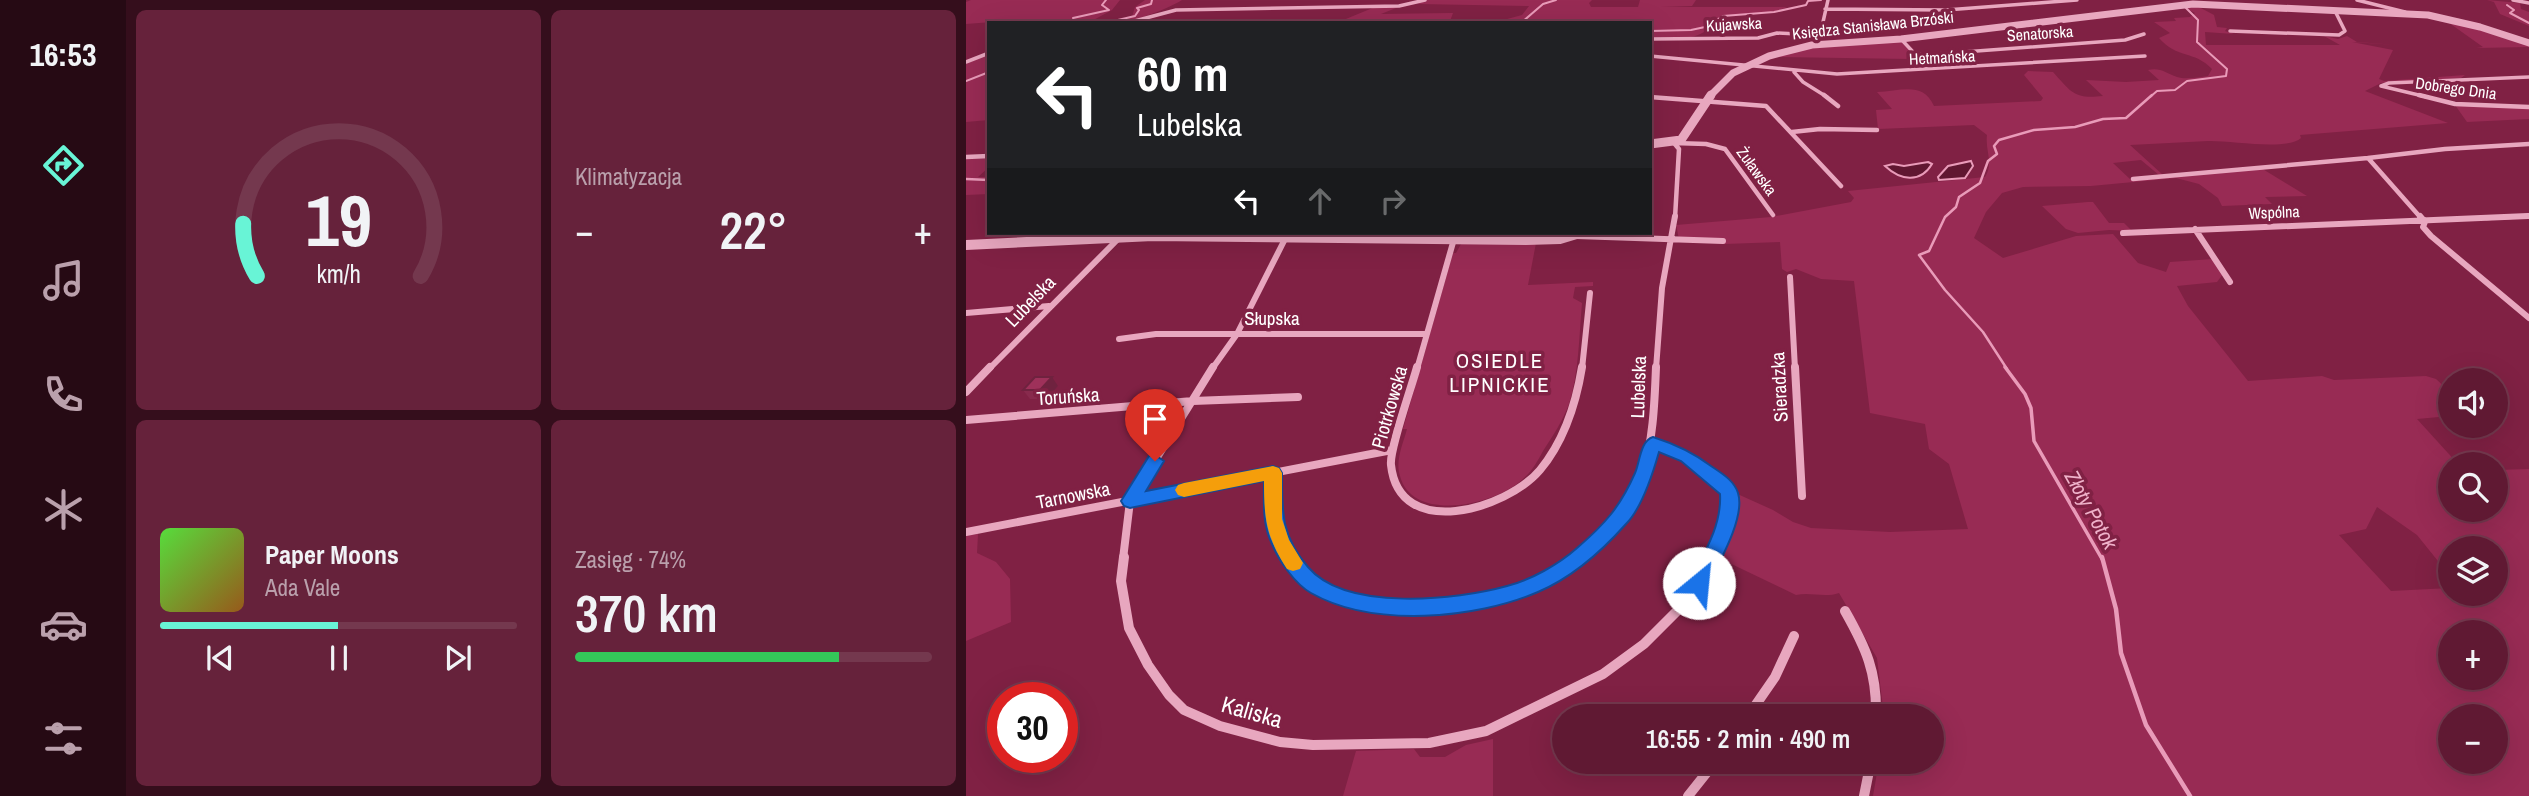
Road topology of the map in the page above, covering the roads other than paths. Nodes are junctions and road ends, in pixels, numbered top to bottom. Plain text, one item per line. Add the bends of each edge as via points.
1 (1425, 0) edge
2 (1828, 0) edge
3 (2077, 0) edge
4 (2357, 0) edge
5 (2513, 0) edge
6 (2529, 3) edge
7 (1825, 9) junction
8 (2335, 12) junction
9 (2413, 14) junction
10 (1134, 21) edge
11 (2230, 31) dead end
12 (2144, 34) dead end
13 (1818, 35) junction
14 (1652, 39) edge
15 (1901, 39) junction
16 (2529, 43) edge
17 (1818, 44) junction
18 (987, 54) edge
19 (1652, 56) edge
20 (2145, 56) dead end
21 (966, 62) edge
22 (1742, 67) junction
23 (1794, 72) junction
24 (2529, 77) edge
25 (1652, 97) edge
26 (1706, 100) junction
27 (1838, 106) dead end
28 (2529, 107) edge
29 (1877, 130) dead end
30 (1792, 132) junction
31 (1674, 143) junction
32 (1652, 144) edge
33 (2529, 144) edge
34 (987, 156) edge
35 (966, 157) edge
36 (2368, 158) junction
37 (2133, 179) dead end
38 (1841, 186) dead end
39 (1773, 215) dead end
40 (2529, 216) edge
41 (2425, 222) junction
42 (2195, 229) junction
43 (2123, 233) dead end
44 (1144, 235) edge
45 (1226, 235) edge
46 (1578, 235) edge
47 (1121, 236) junction
48 (1286, 236) junction
49 (1454, 239) junction
50 (1671, 240) junction
51 (1723, 241) dead end
52 (966, 245) edge
53 (1790, 276) dead end
54 (2230, 282) dead end
55 (1590, 293) dead end
56 (1049, 306) junction
57 (966, 313) edge
58 (2529, 318) edge
59 (1237, 334) junction
60 (1426, 334) junction
61 (1119, 340) dead end
62 (966, 392) edge
63 (1298, 397) dead end
64 (1193, 401) junction
65 (966, 420) edge
66 (1653, 443) junction
67 (1392, 450) junction
68 (1273, 473) junction
69 (1729, 493) joint
70 (1802, 496) dead end
71 (1130, 501) junction
72 (966, 532) edge
73 (1845, 611) dead end
74 (1794, 636) dead end
75 (1756, 704) edge
76 (1876, 704) edge
77 (1706, 774) edge
78 (1868, 774) edge
79 (1688, 796) edge
80 (1864, 796) edge

1 - 10 street via 1399,6 1172,11
2 - 7 street
3 - 7 street via 1946,9
4 - 9 street
5 - 6 street
7 - 13 street
8 - 9 street, Księdza Stanisława Brzóski
8 - 11 street via 2345,32 2340,35
8 - 15 street, Księdza Stanisława Brzóski via 2181,5
9 - 16 street, Księdza Stanisława Brzóski via 2469,24
12 - 15 street, Senatorska via 2136,39 1923,55 1912,52
13 - 14 street, Kujawska
13 - 17 street
15 - 17 street, Księdza Stanisława Brzóski
17 - 22 street, Księdza Stanisława Brzóski
18 - 21 street
19 - 22 street, Hetmańska
20 - 23 street, Hetmańska via 1883,73
22 - 23 street, Hetmańska
22 - 26 street, Księdza Stanisława Brzóski
23 - 27 street
24 - 28 street, Dobrego Dnia via 2389,82 2381,86 2455,104
25 - 26 street
26 - 30 street via 1761,105
26 - 31 street, Księdza Stanisława Brzóski via 1682,139
29 - 30 street
30 - 38 street
31 - 32 street
31 - 39 street, Żuławska via 1713,145 1729,152
31 - 50 street via 1679,149
33 - 36 street
34 - 35 street
36 - 37 street
36 - 41 street
40 - 41 street, Wspólna
41 - 42 street, Wspólna
41 - 58 street via 2423,227 2431,236
42 - 43 street, Wspólna
42 - 54 street
44 - 47 street
45 - 48 street
46 - 49 street via 1567,239
46 - 50 street
47 - 52 street
47 - 56 street, Lubelska
48 - 49 street
48 - 59 street, Kaliska
49 - 60 street, Piotrkowska
50 - 51 street
50 - 66 street, Lubelska via 1661,298
53 - 70 street, Sieradzka
55 - 67 street, Piotrkowska via 1578,399 1569,423 1526,486 1491,505 1429,510 1413,504 1393,485
56 - 57 street
56 - 62 street, Lubelska
59 - 60 street, Słupska
59 - 61 street, Słupska via 1156,334
59 - 64 street, Kaliska
60 - 67 street, Piotrkowska
63 - 64 street, Toruńska
64 - 65 street, Toruńska
64 - 71 street, Kaliska
66 - 68 street via 1645,472 1622,517 1581,556 1546,579 1508,595 1436,607 1361,604 1317,587 1280,542 1273,519
66 - 69 street, Lubelska via 1687,457
67 - 68 street, Tarnowska
68 - 71 street, Tarnowska
69 - 71 street, Kaliska via 1725,529 1699,583 1663,627 1625,660 1578,688 1486,731 1429,743 1375,745 1265,739 1184,710 1148,665 1129,628 1121,581
71 - 72 street, Tarnowska
73 - 76 street via 1872,659
74 - 75 street
77 - 79 street
78 - 80 street

